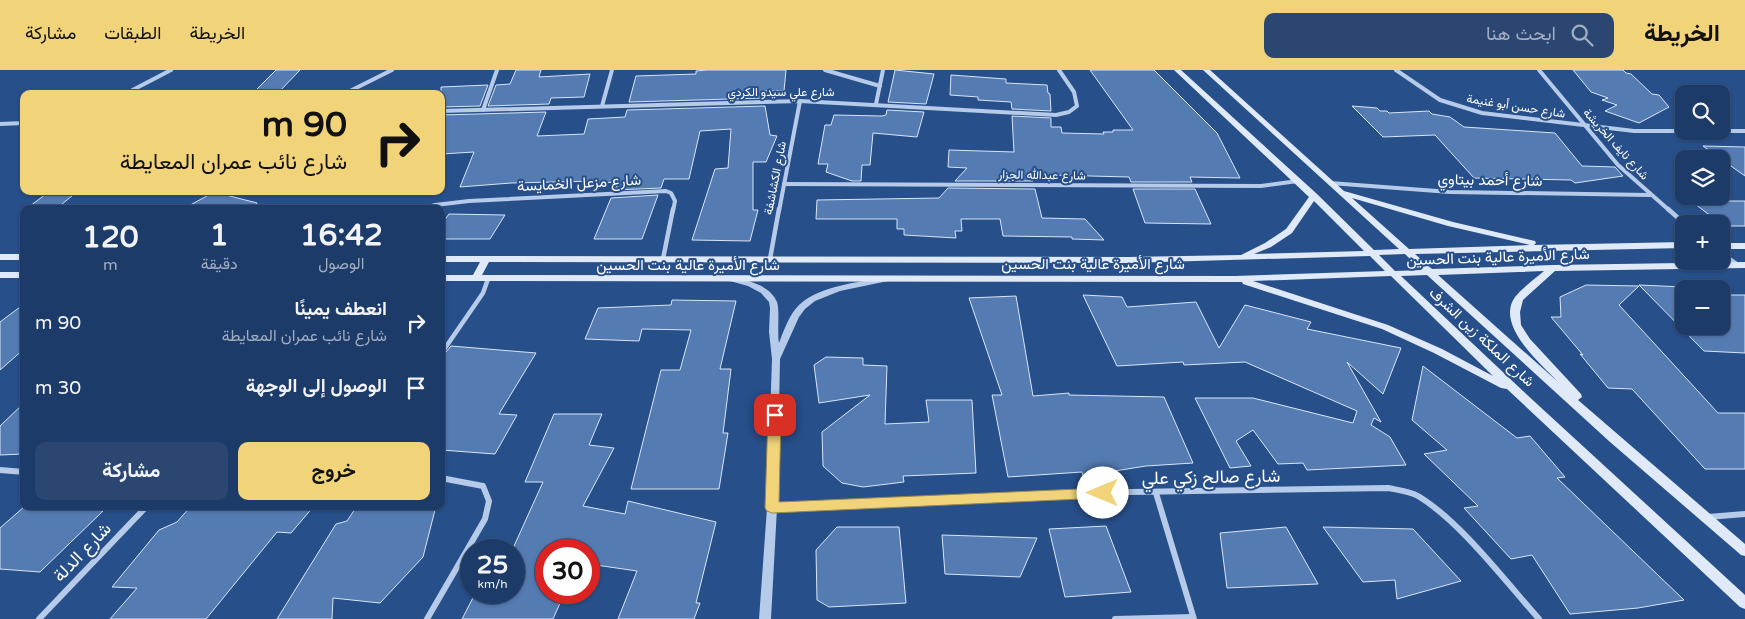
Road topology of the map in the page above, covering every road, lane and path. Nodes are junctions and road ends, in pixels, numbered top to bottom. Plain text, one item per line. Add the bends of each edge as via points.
1 (171, 70) edge
2 (392, 70) edge
3 (497, 70) edge
4 (612, 70) edge
5 (825, 70) edge
6 (883, 70) edge
7 (1060, 70) edge
8 (1177, 70) edge
9 (1206, 70) edge
10 (1396, 70) edge
11 (1539, 70) edge
12 (880, 86) junction
13 (133, 90) edge
14 (352, 90) edge
15 (800, 101) junction
16 (876, 104) junction
17 (602, 106) junction
18 (483, 110) junction
19 (445, 111) edge
20 (20, 123) edge
21 (0, 124) edge
22 (1584, 126) junction
23 (1745, 131) edge
24 (1298, 181) junction
25 (1330, 182) junction
26 (784, 184) junction
27 (1341, 192) junction
28 (1650, 195) junction
29 (1314, 196) junction
30 (435, 205) edge
31 (1675, 216) edge
32 (1675, 245) edge
33 (1548, 246) junction
34 (1730, 246) edge
35 (1745, 246) edge
36 (1408, 251) junction
37 (1372, 252) junction
38 (0, 257) edge
39 (20, 257) edge
40 (488, 258) junction
41 (663, 258) junction
42 (1236, 258) junction
43 (1730, 258) edge
44 (445, 259) edge
45 (770, 259) junction
46 (1742, 265) edge
47 (1553, 268) junction
48 (1431, 272) junction
49 (1392, 274) junction
50 (0, 275) edge
51 (20, 275) edge
52 (445, 278) edge
53 (475, 278) junction
54 (897, 278) junction
55 (488, 279) junction
56 (733, 279) junction
57 (1235, 279) junction
58 (445, 348) edge
59 (776, 359) junction
60 (1519, 394) junction
61 (1614, 439) junction
62 (0, 470) edge
63 (20, 472) edge
64 (445, 479) edge
65 (1156, 493) junction
66 (772, 508) junction
67 (143, 510) edge
68 (1745, 514) edge
69 (1707, 517) junction
70 (1745, 551) edge
71 (1745, 603) edge
72 (1194, 618) edge
73 (39, 619) edge
74 (426, 619) edge
75 (765, 619) edge
76 (1115, 619) edge
77 (1539, 619) edge

1 - 13 street
2 - 14 street
3 - 18 street
4 - 17 street
5 - 12 street
6 - 12 street
7 - 16 street, شارع علي سيدو الكردي via 1078,102 1074,110 1064,114
8 - 24 main road, شارع الملكة زين الشرف
9 - 25 main road, شارع الملكة زين الشرف
10 - 22 street, شارع حسن أبو غنيمة via 1427,93 1452,106 1499,116
11 - 22 street, شارع نايف الخريشة
12 - 16 street
15 - 16 street, شارع علي سيدو الكردي
15 - 17 street, شارع علي سيدو الكردي
15 - 26 street, شارع الكشاشفة
17 - 18 street, شارع علي سيدو الكردي
18 - 19 street, شارع علي سيدو الكردي
20 - 21 street
22 - 23 street, شارع حسن أبو غنيمة via 1662,132
22 - 28 street, شارع نايف الخريشة
24 - 26 street, شارع عبدالله الجزار via 1261,186
24 - 29 main road, شارع الملكة زين الشرف
25 - 27 main road, شارع الملكة زين الشرف
25 - 28 street, شارع أحمد بيتاوي via 1377,188
26 - 45 street, شارع الكشاشفة
27 - 33 main road via 1451,224
27 - 36 main road, شارع الملكة زين الشرف
28 - 31 street, شارع نايف الخريشة
29 - 37 main road, شارع الملكة زين الشرف
29 - 42 main road via 1289,232
30 - 41 street, شارع مزعل الخمايسة via 666,191 675,201
32 - 33 main road, شارع الأميرة عالية بنت الحسين
33 - 36 main road, شارع الأميرة عالية بنت الحسين
34 - 35 main road
36 - 37 main road, شارع الأميرة عالية بنت الحسين
36 - 48 main road, شارع الملكة زين الشرف
37 - 42 main road, شارع الأميرة عالية بنت الحسين
37 - 49 main road, شارع الملكة زين الشرف
38 - 39 main road
40 - 41 main road, شارع الأميرة عالية بنت الحسين
40 - 44 main road, شارع الأميرة عالية بنت الحسين
40 - 53 main road
41 - 45 main road, شارع الأميرة عالية بنت الحسين
42 - 45 main road, شارع الأميرة عالية بنت الحسين via 1042,261
43 - 46 street
46 - 47 main road, شارع الأميرة عالية بنت الحسين
47 - 48 main road, شارع الأميرة عالية بنت الحسين
47 - 61 main road via 1519,299 1516,325 1526,341
48 - 49 main road, شارع الأميرة عالية بنت الحسين
48 - 61 main road, شارع الملكة زين الشرف
49 - 57 main road, شارع الأميرة عالية بنت الحسين
49 - 60 main road, شارع الملكة زين الشرف
50 - 51 main road
52 - 53 main road, شارع الأميرة عالية بنت الحسين
53 - 55 main road, شارع الأميرة عالية بنت الحسين
54 - 56 main road, شارع الأميرة عالية بنت الحسين
54 - 57 main road, شارع الأميرة عالية بنت الحسين
54 - 59 street via 849,287 814,299 795,315
55 - 56 main road, شارع الأميرة عالية بنت الحسين
55 - 58 street via 483,293
56 - 59 street via 764,291 773,302
57 - 60 main road via 1385,327
59 - 66 street
60 - 71 main road, شارع الملكة زين الشرف
61 - 69 main road, شارع الملكة زين الشرف
62 - 63 street
64 - 74 street via 483,486 490,501 485,519
65 - 66 street, شارع صالح زكي علي via 1068,493
65 - 72 street
65 - 77 street, شارع صالح زكي علي via 1388,488 1416,496 1440,512 1474,546
66 - 75 street
67 - 73 street, شارع الدلة
68 - 69 street
69 - 70 main road, شارع الملكة زين الشرف
72 - 76 street

